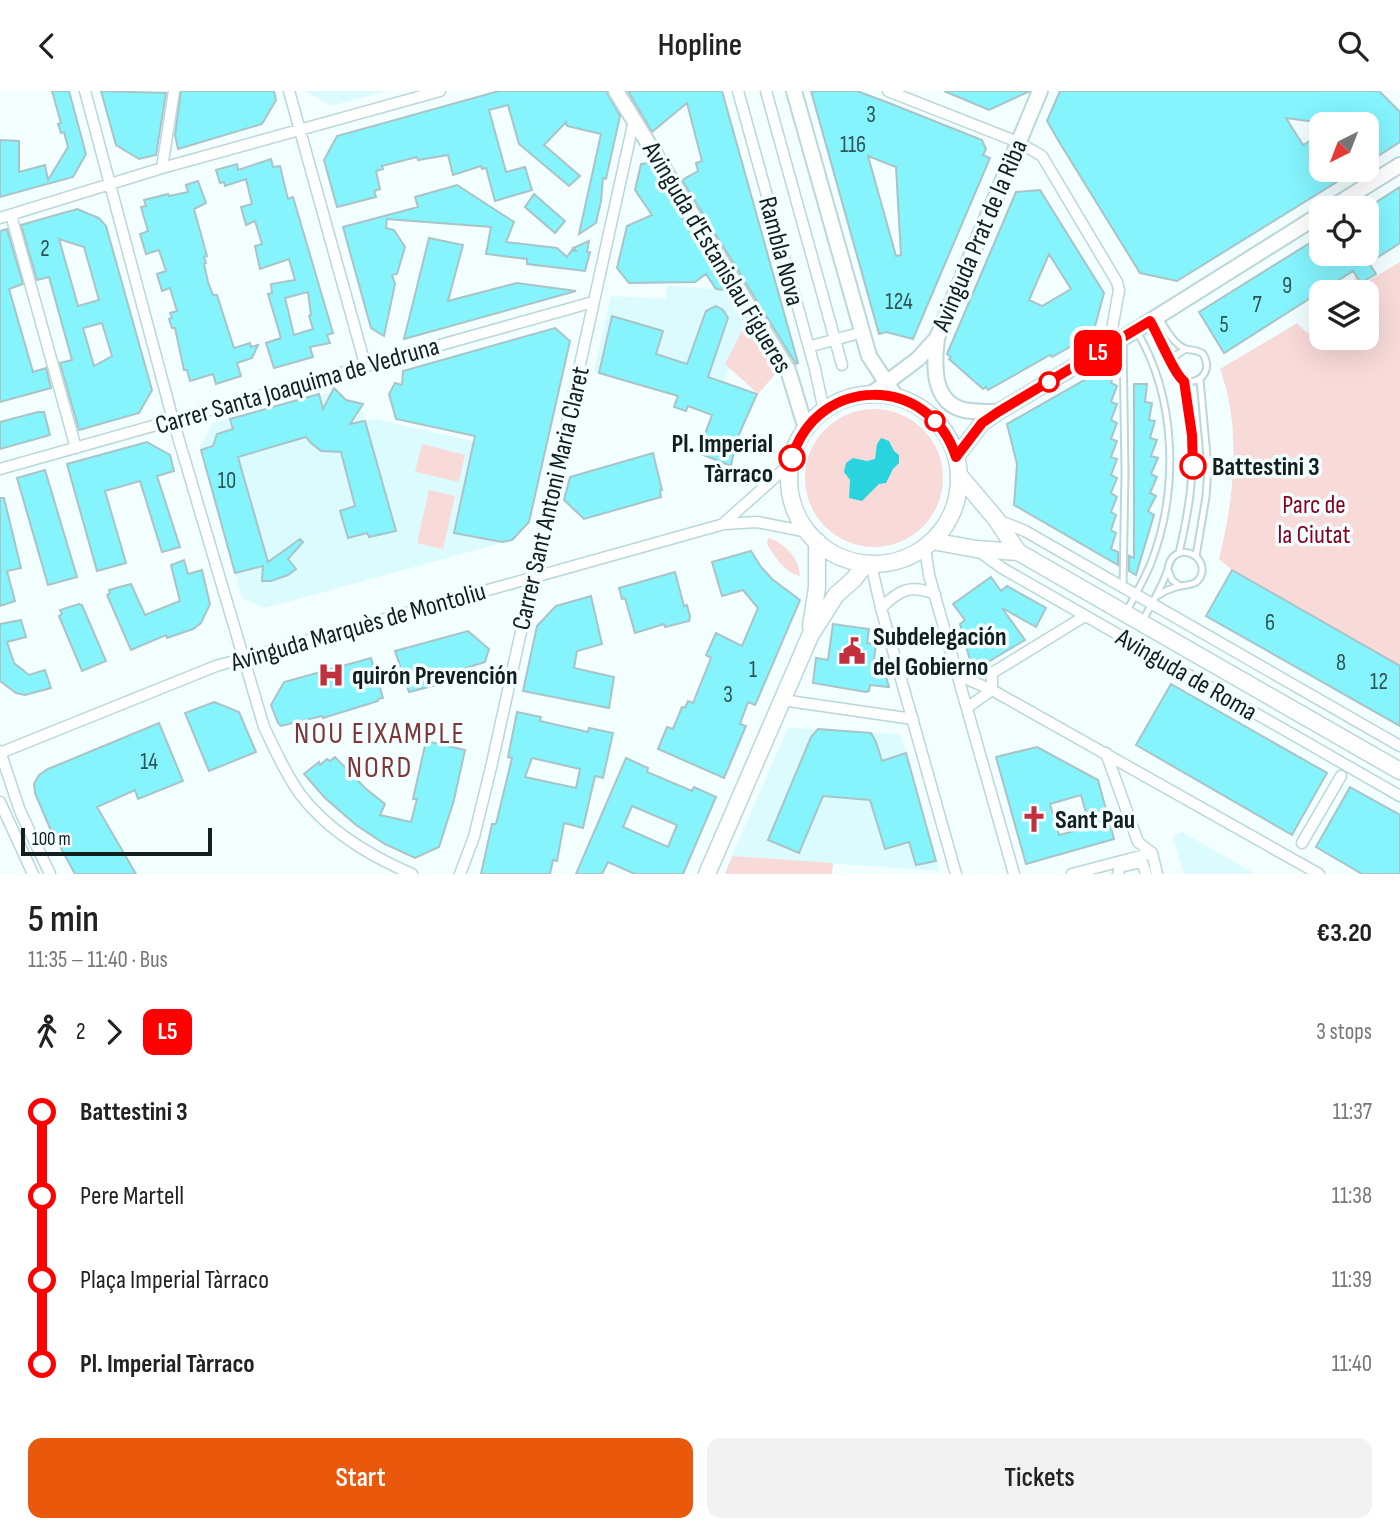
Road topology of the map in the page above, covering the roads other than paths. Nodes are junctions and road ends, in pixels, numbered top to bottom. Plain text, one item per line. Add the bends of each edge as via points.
1 (85, 91) edge
2 (289, 91) edge
3 (440, 91) edge
4 (616, 91) edge
5 (738, 91) edge
6 (766, 91) edge
7 (794, 91) edge
8 (888, 91) edge
9 (1041, 91) edge
10 (171, 92) edge
11 (634, 120) junction
12 (300, 129) junction
13 (1018, 142) junction
14 (1400, 165) edge
15 (162, 169) junction
16 (111, 183) junction
17 (1350, 196) edge
18 (5, 216) edge
19 (1309, 222) edge
20 (593, 302) junction
21 (1154, 319) junction
22 (856, 334) dead end
23 (1130, 334) junction
24 (937, 338) junction
25 (835, 340) junction
26 (815, 345) dead end
27 (1109, 346) junction
28 (1186, 349) junction
29 (365, 365) junction
30 (842, 365) dead end
31 (1173, 365) junction
32 (1200, 380) junction
33 (1184, 381) junction
34 (886, 383) junction
35 (870, 395) junction
36 (895, 397) junction
37 (824, 411) junction
38 (998, 412) junction
39 (173, 420) junction
40 (806, 429) junction
41 (76, 448) junction
42 (956, 457) junction
43 (791, 463) junction
44 (0, 469) edge
45 (959, 475) junction
46 (996, 519) junction
47 (724, 524) junction
48 (813, 537) junction
49 (929, 544) junction
50 (976, 549) junction
51 (1018, 552) junction
52 (1179, 553) junction
53 (1196, 556) junction
54 (869, 564) junction
55 (1168, 570) junction
56 (532, 576) junction
57 (1123, 586) junction
58 (1180, 586) junction
59 (935, 594) junction
60 (1136, 594) junction
61 (1154, 599) junction
62 (881, 608) junction
63 (1125, 613) junction
64 (1086, 616) junction
65 (1141, 623) junction
66 (810, 636) junction
67 (243, 659) junction
68 (960, 677) junction
69 (992, 690) junction
70 (782, 700) junction
71 (968, 707) junction
72 (913, 719) junction
73 (1400, 745) edge
74 (0, 752) edge
75 (1106, 753) junction
76 (1400, 771) edge
77 (1341, 776) dead end
78 (1400, 796) edge
79 (0, 802) edge
80 (1302, 843) dead end
81 (1152, 853) junction
82 (1111, 869) edge
83 (33, 874) edge
84 (50, 874) edge
85 (412, 874) edge
86 (460, 874) edge
87 (707, 874) edge
88 (956, 874) edge
89 (1014, 874) edge
90 (1072, 874) edge
91 (1118, 874) edge
92 (1146, 874) edge
93 (1157, 874) edge
94 (1319, 874) edge

1 - 16 street
2 - 12 street
3 - 12 street
4 - 11 street, Avinguda d'Estanislau Figueres
5 - 37 street, Rambla Nova
6 - 25 street, Rambla Nova
7 - 34 street, Rambla Nova via 864,342
8 - 13 street
9 - 13 street, Avinguda Prat de la Riba
10 - 15 street
11 - 20 street, Carrer Sant Antoni Maria Claret
11 - 40 street, Avinguda d'Estanislau Figueres via 788,370
12 - 15 street
12 - 29 street
13 - 24 street, Avinguda Prat de la Riba
13 - 27 street via 1042,156 1116,282 1119,290
14 - 17 street
15 - 16 street
16 - 18 street
16 - 39 street
18 - 41 street
19 - 21 street
20 - 29 street, Carrer Santa Joaquima de Vedruna
20 - 56 street, Carrer Sant Antoni Maria Claret
21 - 23 street
21 - 28 lane
21 - 31 lane
22 - 25 street
23 - 27 street
23 - 57 lane
23 - 60 lane via 1149,351 1157,377 1169,461 1161,529
24 - 34 street, Avinguda Prat de la Riba
24 - 38 street via 936,376 948,402 966,411
25 - 26 street
25 - 30 street, Rambla Nova
27 - 38 street
28 - 31 lane
28 - 32 lane via 1198,350 1206,359 1207,370
29 - 39 street, Carrer Santa Joaquima de Vedruna
31 - 33 lane
32 - 33 lane
32 - 53 lane via 1208,467
33 - 52 lane via 1193,466
34 - 35 street, Avinguda Prat de la Riba
34 - 36 street, Rambla Nova
35 - 36 main road
35 - 37 main road
36 - 42 main road via 921,408 935,421
37 - 40 main road
38 - 42 street via 982,423
39 - 41 street, Carrer Santa Joaquima de Vedruna
39 - 67 street
40 - 43 main road
41 - 44 street, Carrer Santa Joaquima de Vedruna
42 - 45 main road
43 - 47 street, Avinguda Marquès de Montoliu
43 - 48 main road via 793,505
45 - 46 main road, Avinguda de Roma
45 - 49 main road via 953,511
46 - 51 main road, Avinguda de Roma
46 - 57 street, Avinguda de Roma
47 - 48 street, Avinguda Marquès de Montoliu via 757,522
47 - 56 street, Avinguda Marquès de Montoliu
48 - 54 main road via 837,555
48 - 66 main road via 817,588
49 - 50 main road, Avinguda de Roma
49 - 54 main road via 903,559
49 - 59 street
50 - 51 main road, Avinguda de Roma
50 - 64 street, Avinguda de Roma
51 - 63 main road, Avinguda de Roma
52 - 53 lane
52 - 55 lane via 1170,560
53 - 58 lane via 1202,566 1200,577 1191,585
54 - 62 street
54 - 66 main road via 836,595
55 - 58 lane via 1171,580
55 - 61 lane
56 - 67 street, Avinguda Marquès de Montoliu
56 - 86 street, Carrer Sant Antoni Maria Claret via 492,763
57 - 60 street, Avinguda de Roma
58 - 61 lane
59 - 62 street via 911,589 893,595
59 - 68 street
60 - 61 street, Avinguda de Roma
60 - 63 lane
61 - 65 lane
61 - 73 street, Avinguda de Roma
62 - 72 street
63 - 65 main road, Avinguda de Roma
64 - 69 street via 992,673
64 - 78 street, Avinguda de Roma
65 - 76 main road, Avinguda de Roma
66 - 70 main road
67 - 74 street, Avinguda Marquès de Montoliu
67 - 85 street via 264,727 299,793 351,842
68 - 69 street
68 - 71 street
69 - 71 street
69 - 75 street
70 - 72 street
70 - 87 main road
71 - 89 street
72 - 88 street
74 - 84 street via 20,811
75 - 81 street via 1138,842
75 - 94 street
77 - 80 street
79 - 83 street
81 - 82 street
81 - 93 street
82 - 90 street
91 - 92 street via 1120,867 1140,862

